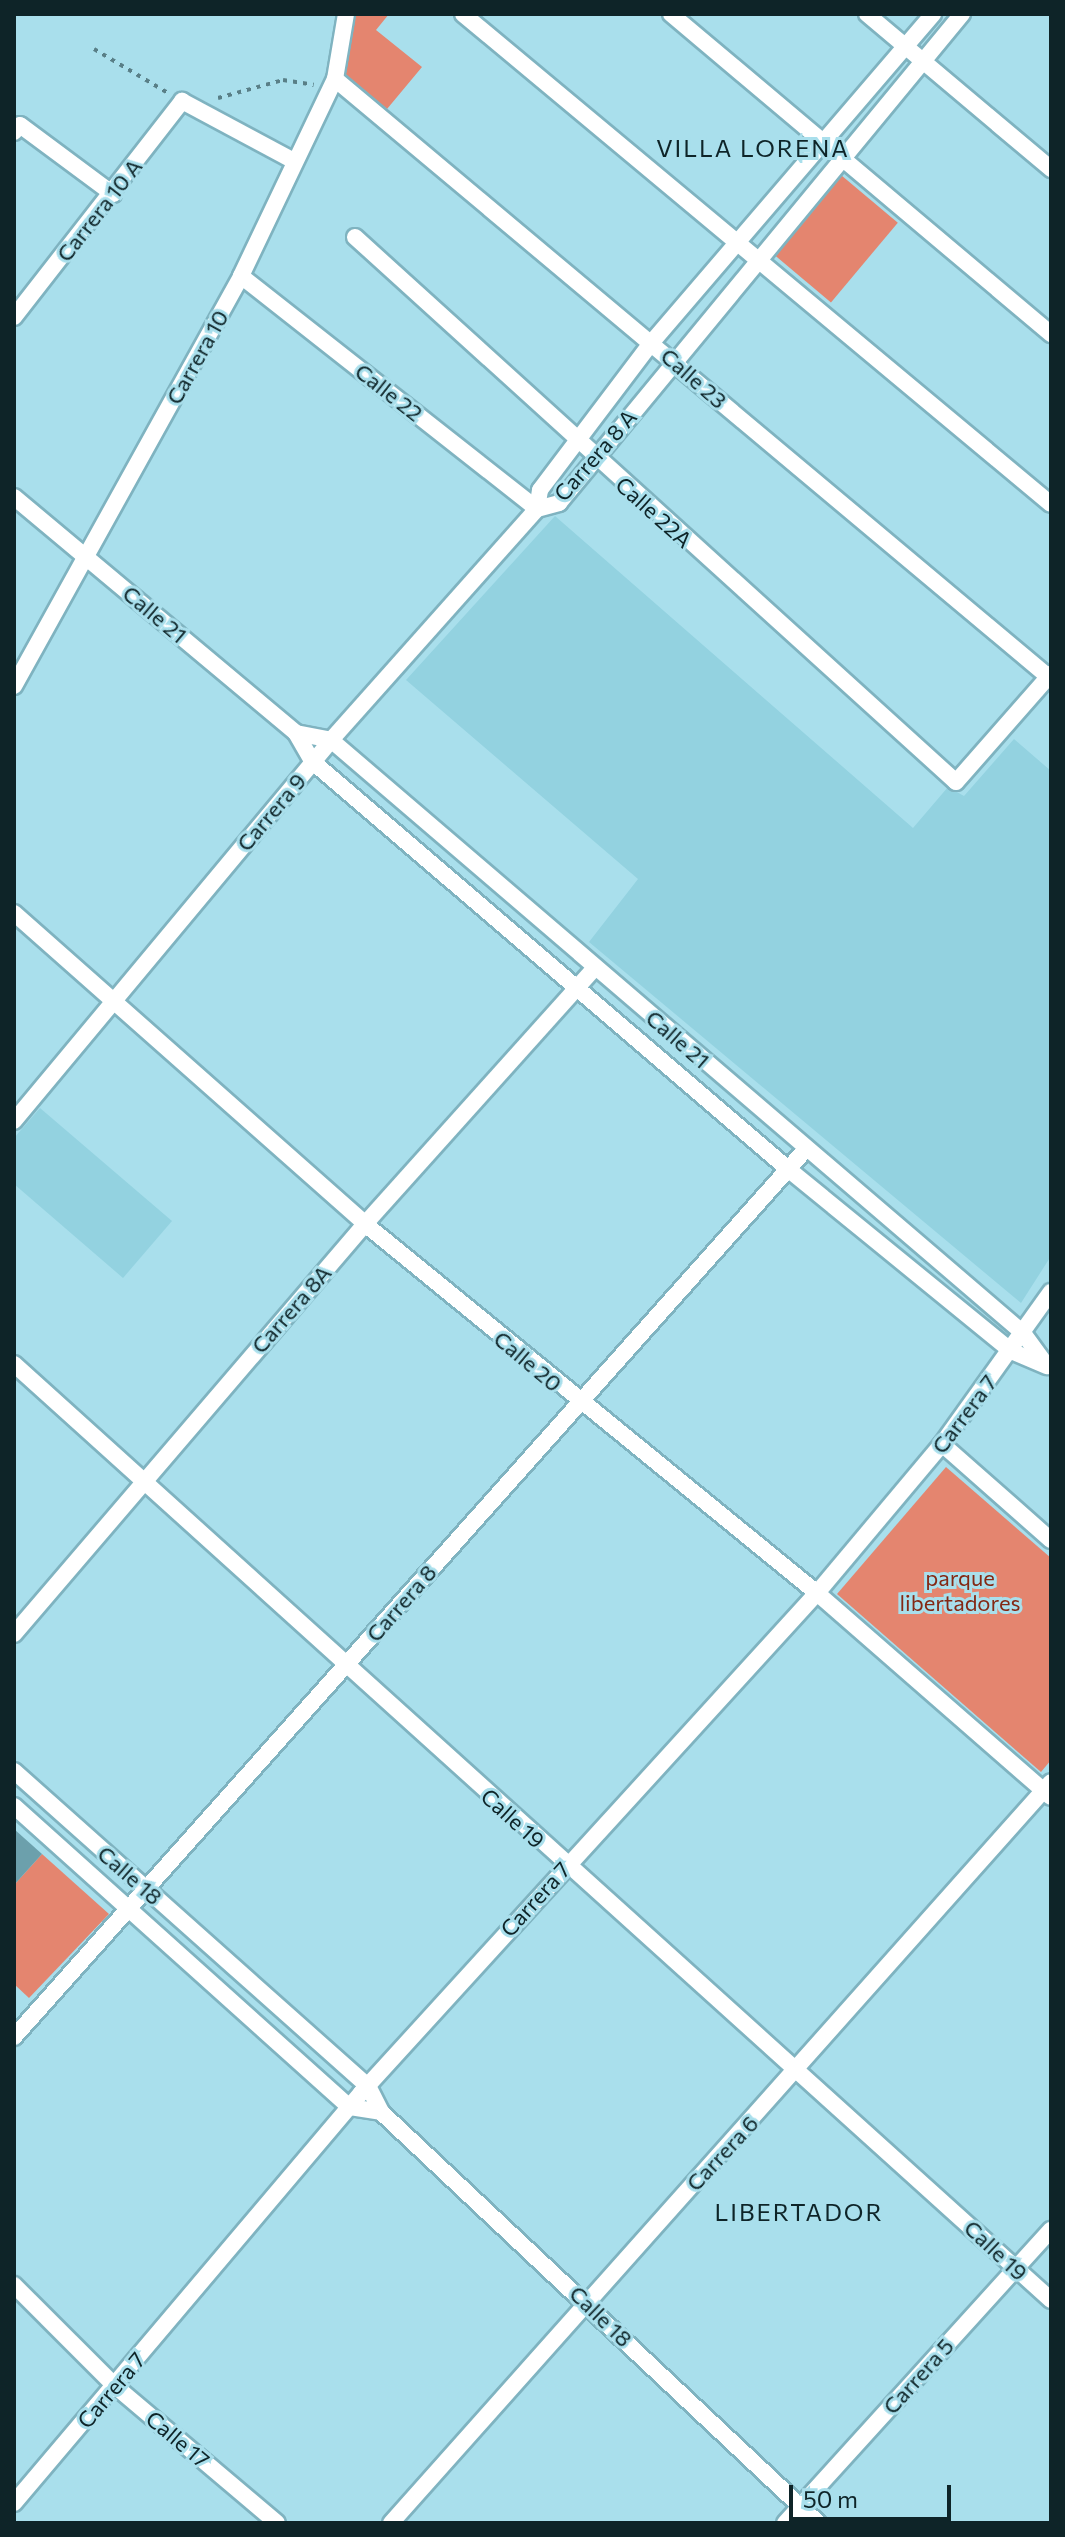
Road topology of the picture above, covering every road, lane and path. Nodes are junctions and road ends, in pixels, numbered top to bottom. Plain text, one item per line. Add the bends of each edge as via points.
1 (346, 14) edge
2 (463, 14) edge
3 (671, 14) edge
4 (867, 14) edge
5 (933, 14) edge
6 (962, 14) edge
7 (906, 48) junction
8 (94, 49) dead end
9 (922, 61) junction
10 (333, 84) junction
11 (182, 101) junction
12 (17, 128) edge
13 (824, 144) junction
14 (841, 156) junction
15 (294, 161) junction
16 (1051, 169) edge
17 (113, 194) junction
18 (355, 237) dead end
19 (740, 244) junction
20 (761, 260) junction
21 (241, 276) junction
22 (14, 317) edge
23 (1051, 334) edge
24 (652, 342) junction
25 (674, 361) junction
26 (575, 442) junction
27 (595, 459) junction
28 (14, 497) edge
29 (1051, 504) edge
30 (537, 509) junction
31 (87, 557) junction
32 (1050, 677) edge
33 (14, 686) edge
34 (296, 733) junction
35 (331, 740) junction
36 (313, 762) junction
37 (14, 913) edge
38 (595, 968) junction
39 (577, 990) junction
40 (114, 1000) junction
41 (14, 1121) edge
42 (806, 1149) junction
43 (788, 1169) junction
44 (365, 1224) junction
45 (1051, 1292) edge
46 (1023, 1333) junction
47 (1011, 1351) junction
48 (14, 1364) edge
49 (1049, 1368) edge
50 (577, 1401) junction
51 (942, 1444) junction
52 (143, 1479) junction
53 (1051, 1540) edge
54 (817, 1593) junction
55 (14, 1634) edge
56 (345, 1667) junction
57 (14, 1771) edge
58 (1049, 1790) edge
59 (51, 1805) junction
60 (14, 1806) edge
61 (34, 1824) junction
62 (566, 1865) junction
63 (148, 1891) junction
64 (130, 1910) junction
65 (262, 1992) junction
66 (244, 2012) junction
67 (14, 2037) edge
68 (799, 2069) junction
69 (368, 2086) junction
70 (350, 2107) junction
71 (381, 2112) junction
72 (1051, 2230) edge
73 (1016, 2269) junction
74 (14, 2285) edge
75 (1051, 2300) edge
76 (586, 2302) junction
77 (115, 2386) junction
78 (14, 2503) edge
79 (800, 2507) junction
80 (277, 2523) edge
81 (391, 2523) edge
82 (785, 2523) edge
83 (818, 2523) edge

1 - 10 street, Carrera 10
2 - 19 street
3 - 13 street
4 - 7 street
5 - 7 street, Carrera 8 A
6 - 9 street, Carrera 8 A
7 - 9 street
7 - 13 street, Carrera 8 A
8 - 11 path
9 - 14 street, Carrera 8 A
9 - 16 street
10 - 11 path via 283,80
10 - 15 street, Carrera 10
10 - 24 street, Calle 23
11 - 15 street
11 - 17 street, Carrera 10 A
12 - 17 street
13 - 14 street
13 - 19 street, Carrera 8 A
14 - 20 street, Carrera 8 A
14 - 23 street
15 - 21 street, Carrera 10
17 - 22 street, Carrera 10 A
18 - 26 street, Calle 22A
19 - 20 street
19 - 24 street, Carrera 8 A
20 - 25 street, Carrera 8 A
20 - 29 street
21 - 30 street, Calle 22
21 - 31 street, Carrera 10
24 - 25 street, Calle 23
24 - 26 street, Carrera 8 A
25 - 27 street, Carrera 8 A
25 - 32 street, Calle 23
26 - 27 street, Calle 22A
26 - 30 street, Carrera 8 A via 540,490
27 - 30 street, Carrera 8 A via 559,503
27 - 32 street, Calle 22A via 956,782
28 - 31 street, Calle 21
30 - 35 street, Carrera 9
31 - 33 street, Carrera 10
31 - 34 street, Calle 21
34 - 35 street, Calle 21
34 - 36 street, Calle 21
35 - 36 street, Carrera 9
35 - 38 street, Calle 21
36 - 39 street, Calle 21
36 - 40 street, Carrera 9
37 - 40 street, Calle 20
38 - 39 street, Carrera 8A
38 - 42 street, Calle 21
39 - 43 street, Calle 21
39 - 44 street, Carrera 8A
40 - 41 street, Carrera 9
40 - 44 street, Calle 20
42 - 43 street, Carrera 8
42 - 46 street, Calle 21
43 - 47 street, Calle 21
43 - 50 street, Carrera 8
44 - 50 street, Calle 20
44 - 52 street, Carrera 8A
45 - 46 street, Carrera 7
46 - 47 street, Carrera 7
46 - 49 street, Calle 21
47 - 49 street, Calle 21
47 - 51 street, Carrera 7
48 - 52 street, Calle 19
50 - 54 street, Calle 20
50 - 56 street, Carrera 8
51 - 53 street
51 - 54 street, Carrera 7
52 - 55 street, Carrera 8A
52 - 56 street, Calle 19
54 - 58 street, Calle 20
54 - 62 street, Carrera 7
56 - 62 street, Calle 19
56 - 63 street, Carrera 8
57 - 59 street, Calle 18
58 - 68 street, Carrera 6
59 - 61 street
59 - 63 street, Calle 18
60 - 61 street, Calle 18
61 - 64 street, Calle 18
62 - 68 street, Calle 19
62 - 69 street, Carrera 7
63 - 64 street, Carrera 8
63 - 65 street, Calle 18
64 - 66 street, Calle 18
64 - 67 street, Carrera 8
65 - 66 street
65 - 69 street, Calle 18
66 - 70 street, Calle 18
68 - 73 street, Calle 19
68 - 76 street, Carrera 6
69 - 70 street, Carrera 7
69 - 71 street, Calle 18
70 - 71 street
70 - 77 street, Carrera 7
71 - 76 street, Calle 18
72 - 73 street, Carrera 5
73 - 75 street, Calle 19
73 - 79 street, Carrera 5
74 - 77 street, Calle 17
76 - 79 street, Calle 18
76 - 81 street, Carrera 6
77 - 78 street, Carrera 7
77 - 80 street, Calle 17
79 - 82 street, Carrera 5
79 - 83 street, Calle 18

